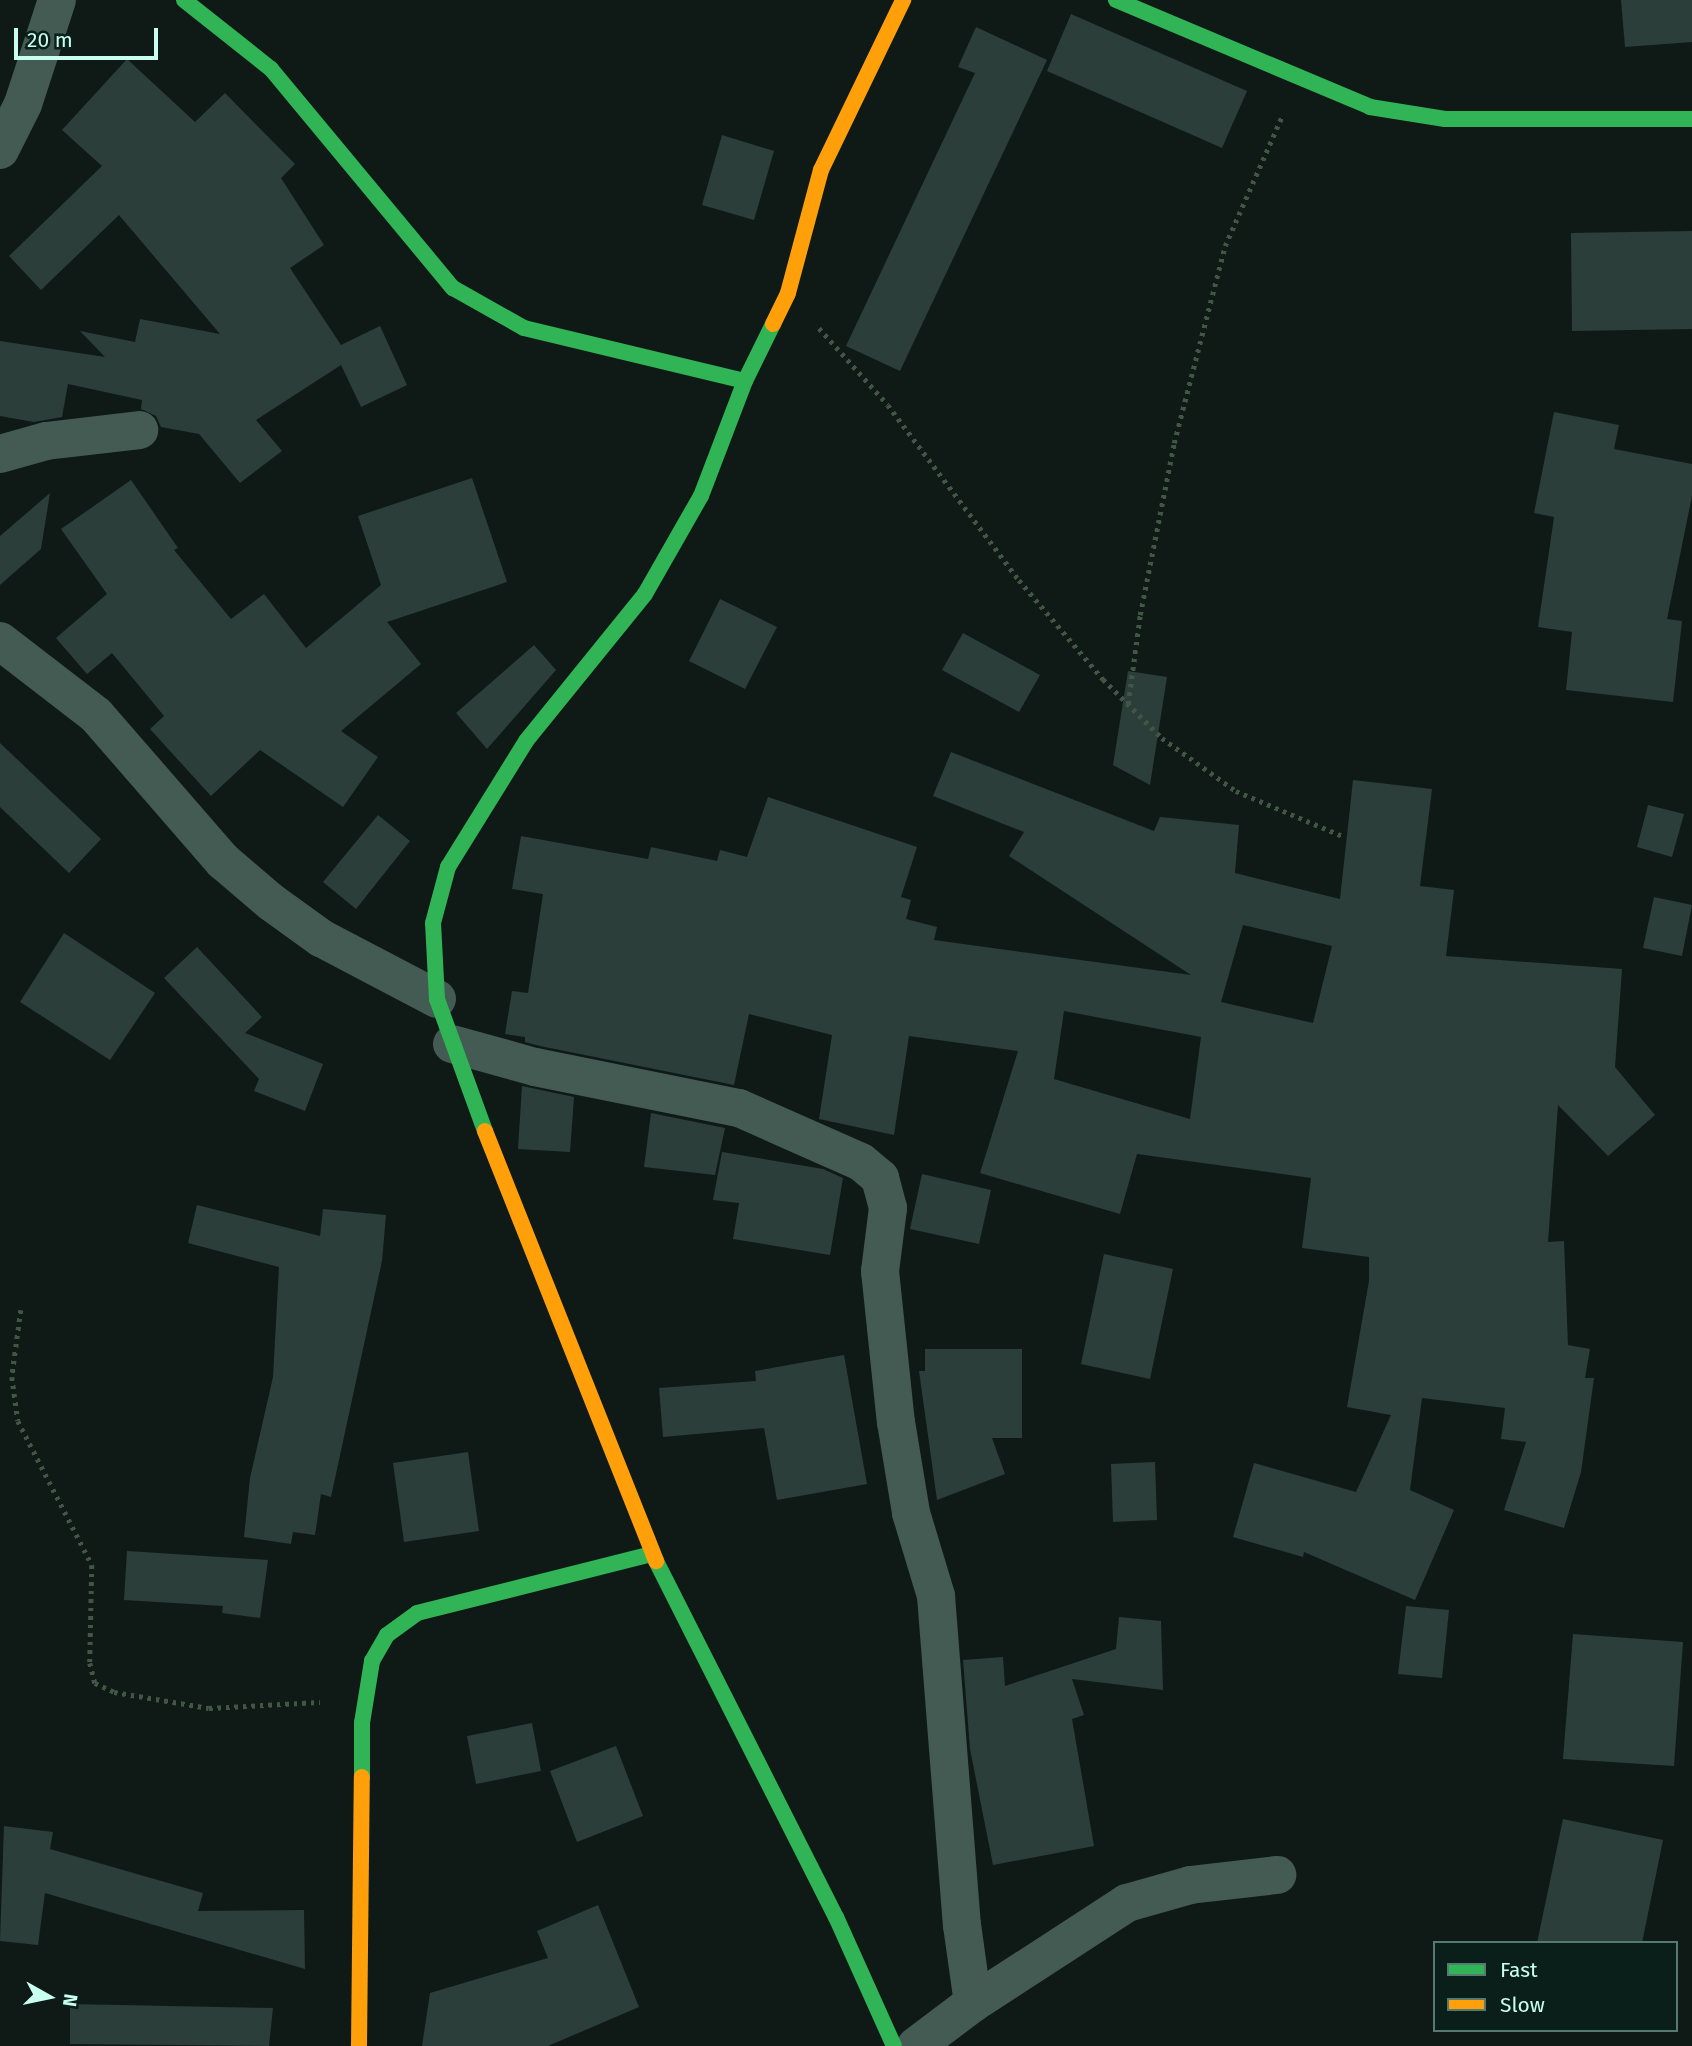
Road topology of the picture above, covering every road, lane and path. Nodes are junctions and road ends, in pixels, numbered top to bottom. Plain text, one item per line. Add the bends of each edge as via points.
1 (57, 0) edge
2 (184, 0) edge
3 (903, 0) edge
4 (1116, 0) edge
5 (1298, 80) junction
6 (1692, 119) edge
7 (0, 150) edge
8 (788, 293) junction
9 (745, 381) junction
10 (139, 430) dead end
11 (0, 454) edge
12 (0, 641) edge
13 (1128, 704) junction
14 (1345, 837) dead end
15 (437, 999) junction
16 (452, 1044) junction
17 (21, 1310) dead end
18 (652, 1554) junction
19 (366, 1698) junction
20 (1278, 1875) dead end
21 (973, 2003) junction
22 (359, 2046) edge
23 (894, 2046) edge
24 (916, 2046) edge

1 - 7 street via 23,103
2 - 9 street via 271,69 453,288 524,328
3 - 8 street via 821,170
4 - 5 street
5 - 6 street via 1370,107 1445,119
5 - 13 path via 1225,246 1171,456
8 - 9 street
8 - 13 path via 888,405 1019,580
9 - 15 street via 701,496 645,593 526,741 448,867 433,923
10 - 11 street via 46,441
12 - 15 street via 96,715 223,861 271,902 321,939
13 - 14 path via 1162,738 1236,791
15 - 16 street
16 - 18 street
16 - 21 street via 535,1068 739,1108 861,1162 880,1178 888,1208 880,1271 896,1422 911,1514 936,1595 962,1925
17 - 19 path via 12,1377 18,1421 92,1565 90,1663 95,1683 114,1692 209,1708
18 - 19 street via 417,1613 387,1635 377,1652
18 - 23 street via 836,1917
19 - 22 street
20 - 21 street via 1190,1885 1127,1903
21 - 24 street

